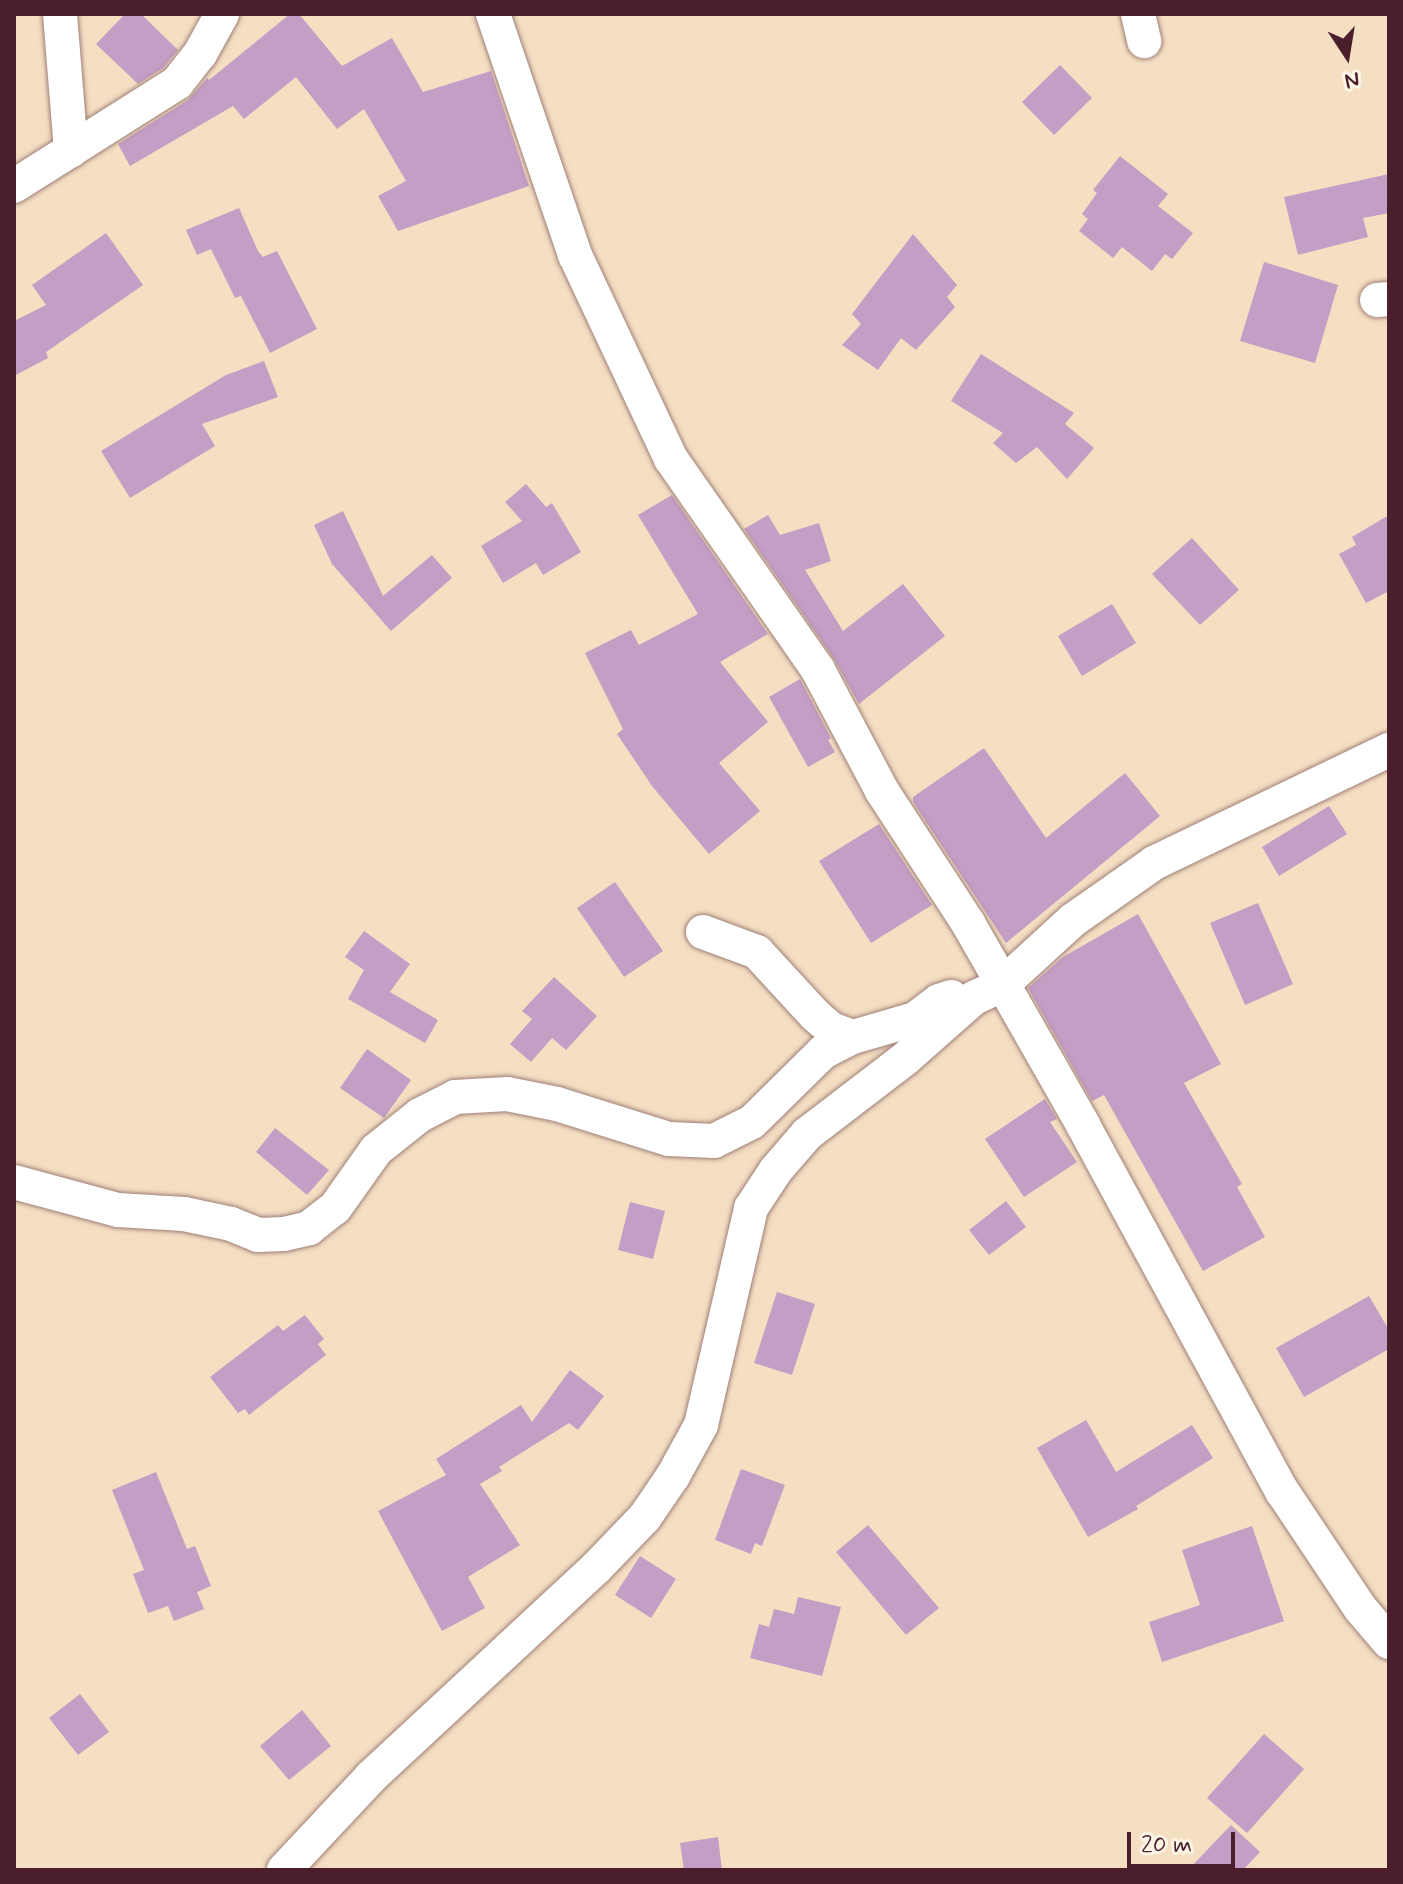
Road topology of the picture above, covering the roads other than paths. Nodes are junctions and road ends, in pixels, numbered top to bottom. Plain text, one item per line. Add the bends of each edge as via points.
1 (60, 14) edge
2 (222, 14) edge
3 (493, 14) edge
4 (71, 151) junction
5 (14, 186) edge
6 (1389, 750) edge
7 (703, 932) dead end
8 (988, 991) junction
9 (853, 1037) junction
10 (14, 1182) edge
11 (1389, 1642) edge
12 (284, 1870) edge

1 - 4 street
2 - 4 street via 177,83
3 - 8 street via 575,255 654,427 818,670 882,791 968,923
4 - 5 street
6 - 8 street via 1154,863 1073,920
7 - 9 street via 757,952 815,1015 831,1029
8 - 9 street via 959,994 915,1019
8 - 11 street via 1083,1125 1282,1491 1360,1608
8 - 12 street via 807,1134 751,1208 701,1425 645,1517 371,1777
9 - 10 street via 823,1052 752,1122 714,1141 669,1139 507,1094 455,1097 420,1115 376,1150 335,1208 309,1228 284,1234 258,1235 184,1214 118,1210

